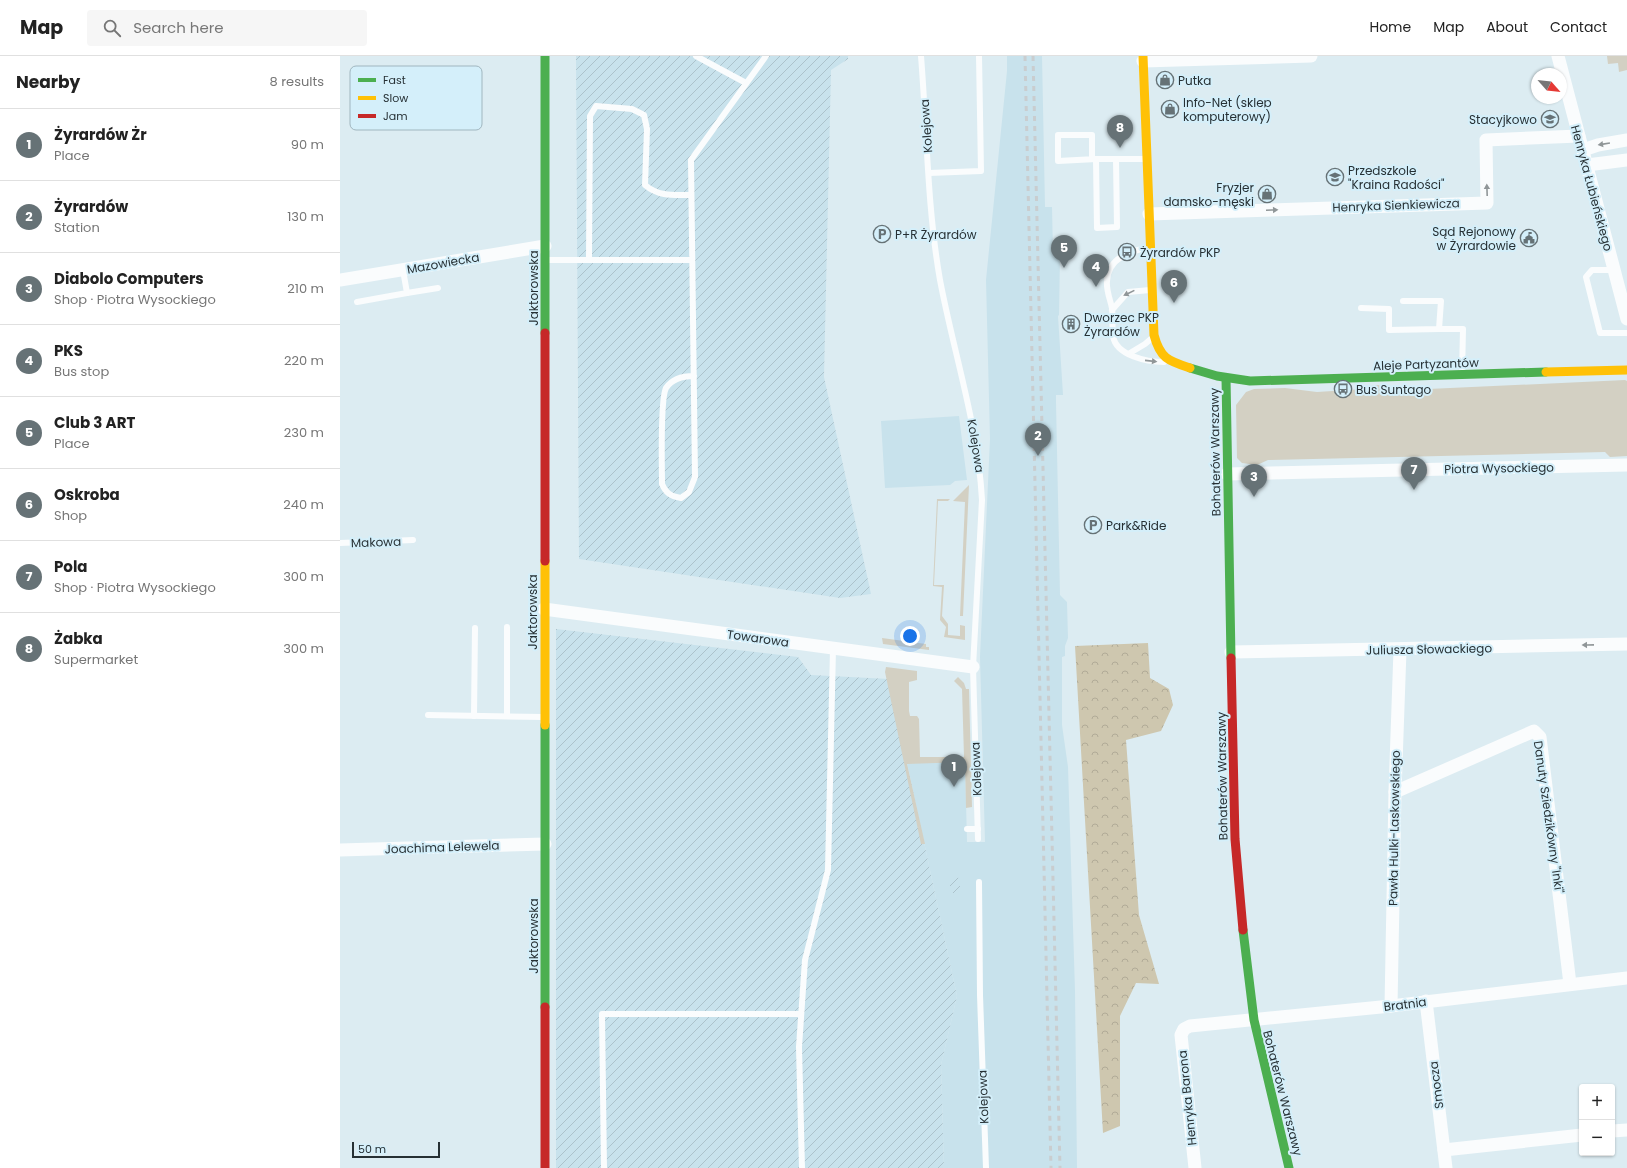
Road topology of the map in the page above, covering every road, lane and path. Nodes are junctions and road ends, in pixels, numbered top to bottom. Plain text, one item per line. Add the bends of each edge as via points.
1 (545, 56) edge
2 (696, 56) edge
3 (766, 56) edge
4 (921, 56) edge
5 (979, 56) edge
6 (1311, 56) edge
7 (1558, 56) edge
8 (1144, 58) edge
9 (746, 83) junction
10 (1579, 136) junction
11 (1627, 140) edge
12 (1583, 150) junction
13 (1094, 159) junction
14 (1116, 159) junction
15 (1147, 159) junction
16 (1627, 160) edge
17 (1587, 165) junction
18 (929, 173) junction
19 (691, 195) junction
20 (1149, 214) junction
21 (545, 246) junction
22 (1151, 248) junction
23 (590, 259) junction
24 (545, 260) junction
25 (692, 260) junction
26 (403, 270) junction
27 (1614, 270) junction
28 (340, 280) edge
29 (438, 288) dead end
30 (1152, 290) junction
31 (407, 293) junction
32 (1403, 301) dead end
33 (357, 302) dead end
34 (1361, 308) dead end
35 (1112, 310) junction
36 (1627, 319) edge
37 (1440, 329) junction
38 (1627, 333) edge
39 (1154, 335) junction
40 (1130, 353) junction
41 (1174, 363) junction
42 (1627, 370) edge
43 (1462, 375) junction
44 (694, 376) junction
45 (1226, 378) junction
46 (1627, 465) edge
47 (1227, 474) junction
48 (413, 540) dead end
49 (340, 543) edge
50 (544, 609) junction
51 (507, 627) dead end
52 (475, 628) dead end
53 (1627, 644) edge
54 (834, 649) junction
55 (1400, 650) junction
56 (1231, 652) junction
57 (973, 667) junction
58 (428, 715) dead end
59 (474, 716) junction
60 (507, 716) junction
61 (545, 717) junction
62 (1395, 792) junction
63 (967, 829) dead end
64 (978, 829) junction
65 (978, 840) dead end
66 (545, 844) junction
67 (340, 850) edge
68 (979, 882) dead end
69 (1627, 978) edge
70 (1570, 984) junction
71 (1426, 1001) junction
72 (1390, 1006) junction
73 (801, 1014) junction
74 (1254, 1020) junction
75 (1184, 1029) joint
76 (1627, 1130) edge
77 (1615, 1132) edge
78 (1579, 1135) edge
79 (1444, 1150) junction
80 (545, 1168) edge
81 (604, 1168) edge
82 (802, 1168) edge
83 (986, 1168) edge
84 (1195, 1168) edge
85 (1289, 1168) edge
86 (1446, 1168) edge

1 - 21 street, Jaktorowska
2 - 9 lane
3 - 9 lane
4 - 18 lane, Kolejowa
5 - 18 lane via 981,171
6 - 8 street
7 - 10 street, Henryka Łubieńskiego
8 - 15 street
9 - 19 lane via 691,160
10 - 12 street, Henryka Łubieńskiego
20 -> 10 street, Henryka Sienkiewicza via 1487,202 1486,140
11 -> 12 street
12 - 17 street, Henryka Łubieńskiego
13 - 13 lane via 1058,161 1058,135 1092,135
13 - 14 lane
13 - 14 lane via 1097,228 1117,227
14 - 15 lane
15 - 20 street
16 - 17 street
17 - 27 street, Henryka Łubieńskiego
18 - 57 lane, Kolejowa via 932,224 939,271 972,422 980,474 982,507
19 - 23 lane via 662,194 652,191 645,185 647,129 644,115 632,109 596,106 590,116
19 - 25 lane
20 - 22 street
21 - 24 street, Jaktorowska
21 - 26 street, Mazowiecka
22 - 30 street
22 - 35 lane via 1127,252 1112,268 1107,281
23 - 24 lane
23 - 25 lane
24 - 50 street, Jaktorowska
25 - 44 lane
26 - 28 street, Mazowiecka
26 - 31 lane
27 - 36 street, Henryka Łubieńskiego
27 - 38 lane via 1592,270 1586,277 1600,333
29 - 31 lane
30 -> 35 lane via 1128,292
30 - 39 street
31 - 33 lane
32 - 37 lane via 1440,302
34 - 37 lane via 1389,309 1389,330
35 - 40 lane via 1114,340 1120,349
37 - 43 lane via 1463,329
39 - 40 lane
39 - 41 street via 1160,354
40 -> 41 lane via 1144,361
41 - 45 street, Aleje Partyzantów
42 - 43 street, Aleje Partyzantów
43 - 45 street, Aleje Partyzantów via 1250,381
44 - 44 lane via 695,477 688,492 681,498 665,491 662,484 663,403 666,388 674,380
45 - 47 street, Bohaterów Warszawy
46 - 47 street, Piotra Wysockiego
47 - 56 street, Bohaterów Warszawy
48 - 49 lane, Makowa
50 - 54 street, Towarowa
50 - 61 street, Jaktorowska
51 - 60 lane
52 - 59 lane
53 -> 55 street, Juliusza Słowackiego
54 - 57 street, Towarowa
54 - 73 lane via 828,870 805,960
55 - 56 street, Juliusza Słowackiego
55 - 62 street, Pawła Hulki-Laskowskiego
56 - 74 street, Bohaterów Warszawy via 1235,839 1239,898
57 - 64 lane, Kolejowa
58 - 59 lane
59 - 60 lane
60 - 61 lane
61 - 66 street, Jaktorowska
62 - 70 street, Danuty Sziedzikówny "Inki" via 1534,731 1540,737
62 - 72 street, Pawła Hulki-Laskowskiego
63 - 64 lane
64 - 65 lane, Kolejowa
66 - 67 street, Joachima Lelewela
66 - 80 street, Jaktorowska
68 - 83 lane, Kolejowa
69 - 70 street, Bratnia
70 - 71 street, Bratnia
71 - 72 street, Bratnia
71 - 79 street, Smocza
72 - 74 street, Bratnia
73 - 81 lane via 602,1014
73 - 82 lane via 799,1047
74 - 75 street, Bratnia via 1190,1026
74 - 85 street, Bohaterów Warszawy
75 - 84 street, Henryka Barona via 1181,1035
76 - 77 street
78 - 79 street
79 - 86 street, Smocza

